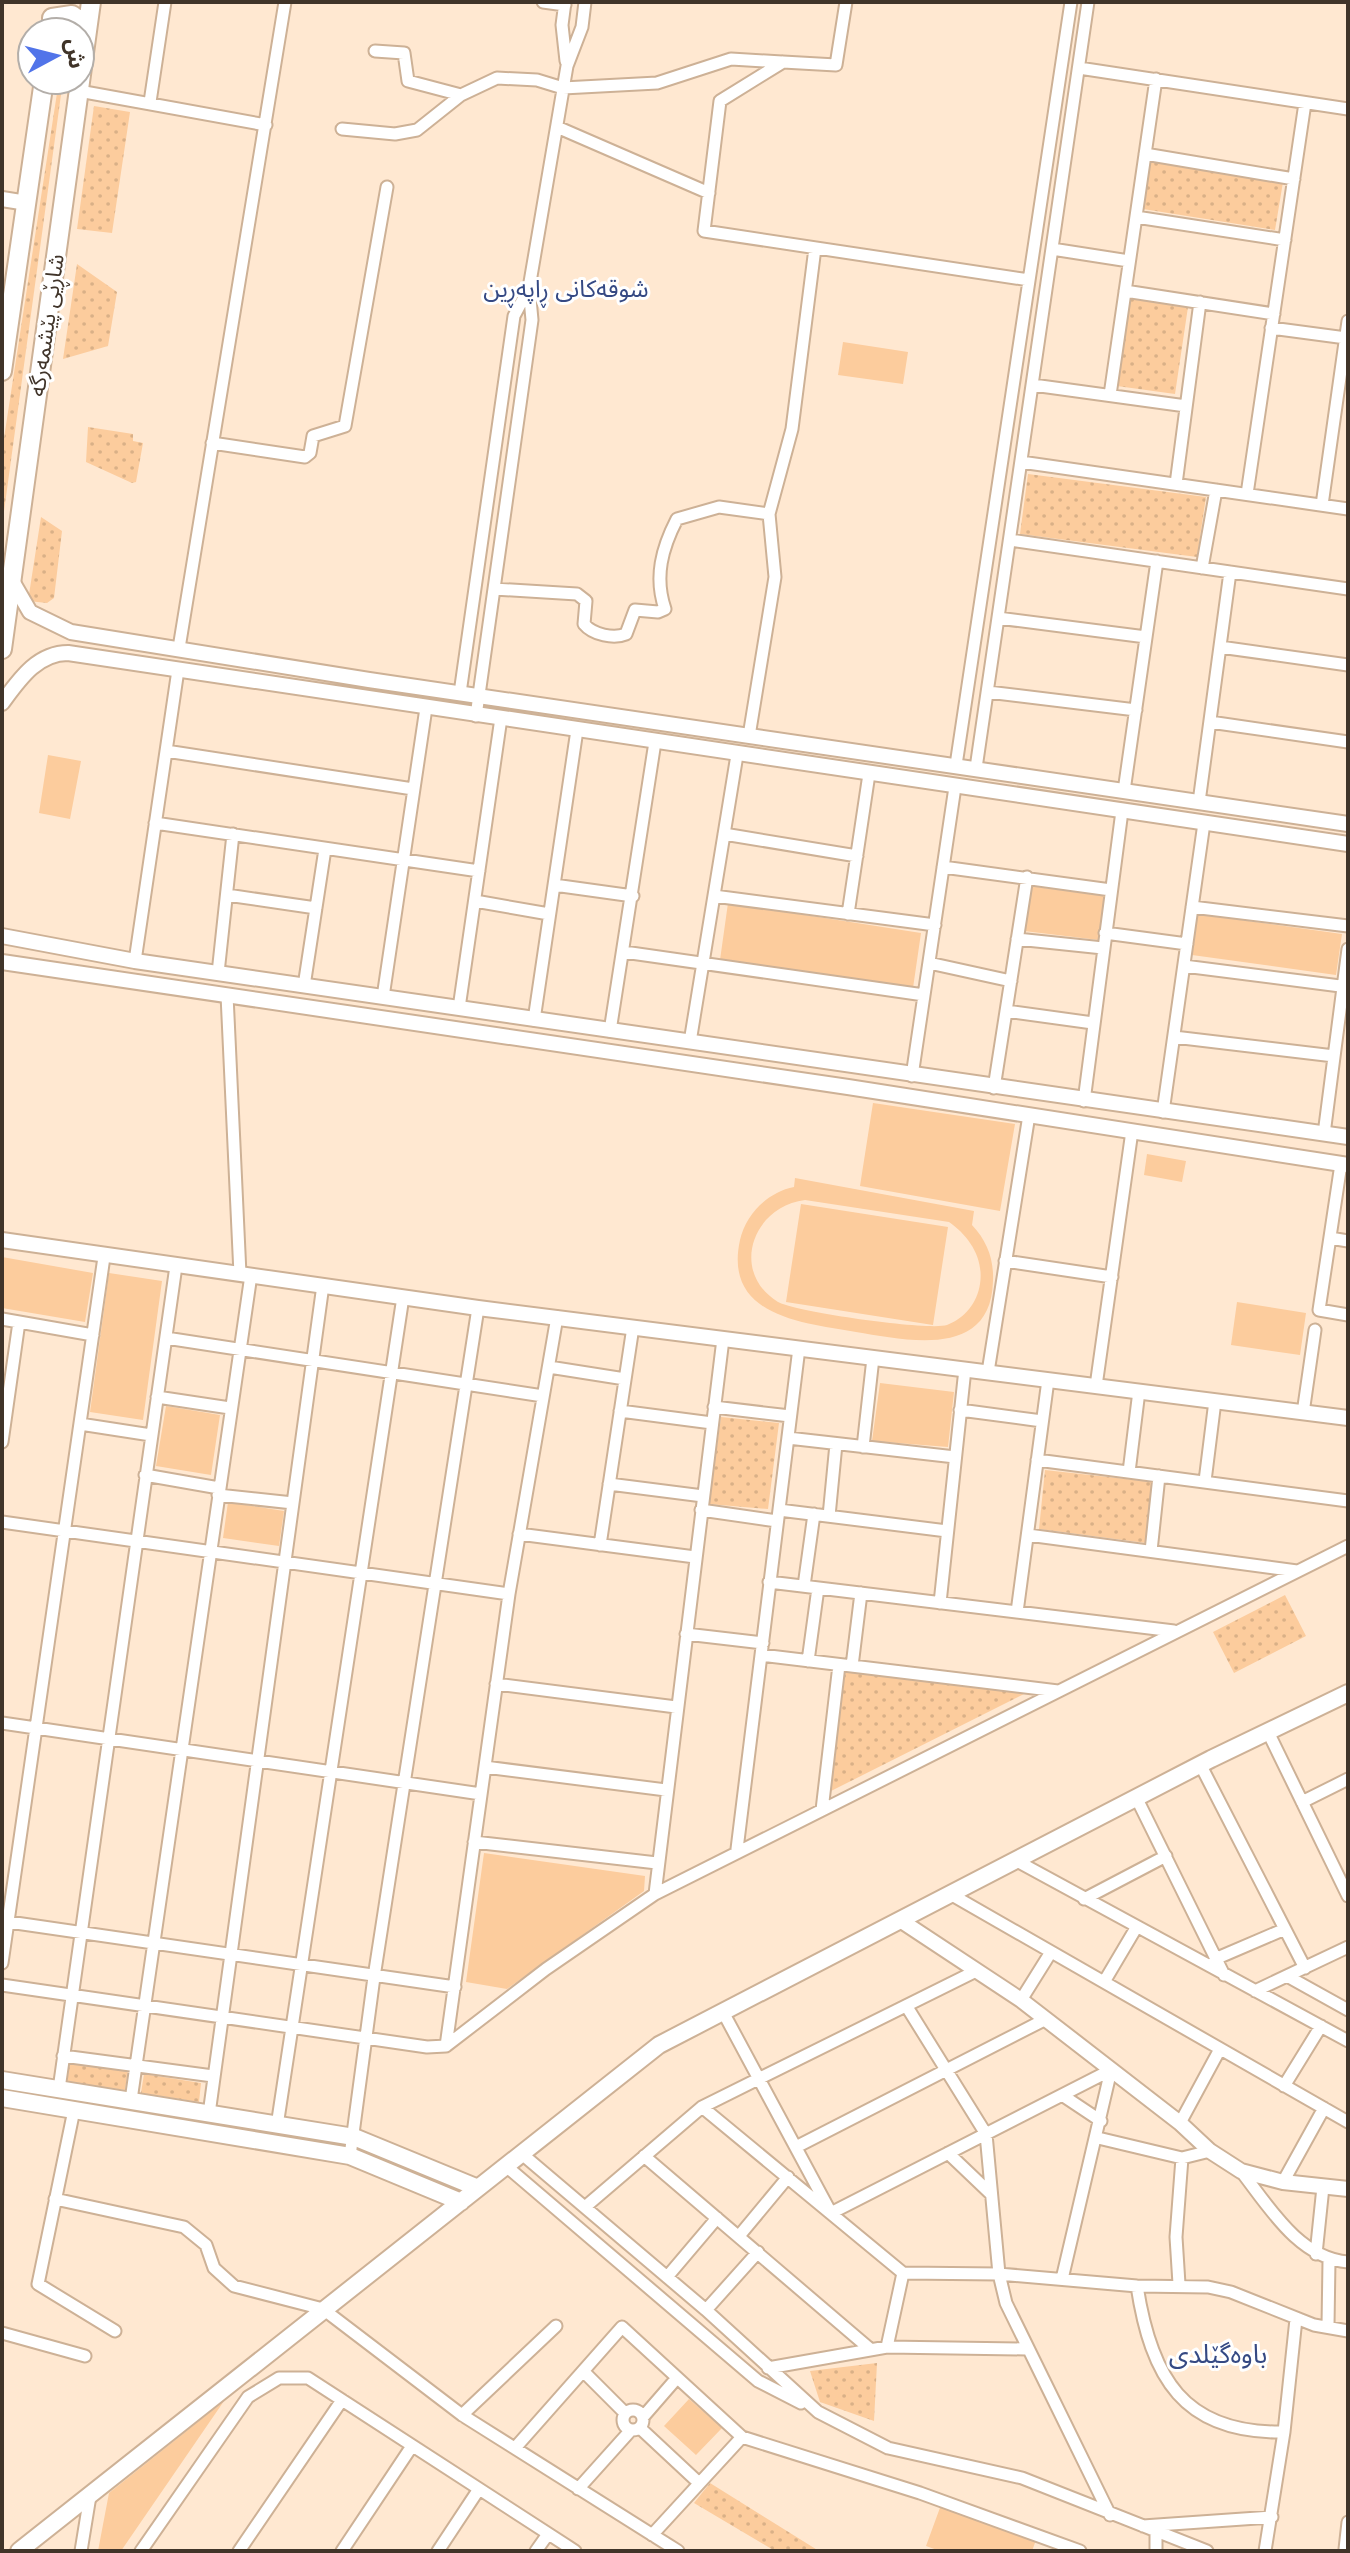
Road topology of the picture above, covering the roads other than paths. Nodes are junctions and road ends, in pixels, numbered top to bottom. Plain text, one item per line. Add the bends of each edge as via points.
1 (165, 2) edge
2 (285, 2) edge
3 (543, 2) edge
4 (585, 2) edge
5 (846, 2) edge
6 (1071, 2) edge
7 (1088, 2) edge
8 (565, 4) edge
9 (1069, 16) junction
10 (1086, 18) junction
11 (375, 51) dead end
12 (783, 62) junction
13 (567, 66) junction
14 (1079, 68) junction
15 (1156, 79) junction
16 (563, 88) junction
17 (96, 94) edge
18 (461, 95) junction
19 (42, 96) edge
20 (78, 96) edge
21 (150, 102) junction
22 (1305, 103) junction
23 (1348, 109) edge
24 (266, 125) junction
25 (557, 127) junction
26 (342, 129) dead end
27 (1145, 154) junction
28 (1294, 179) junction
29 (387, 187) dead end
30 (709, 193) junction
31 (2, 199) edge
32 (27, 203) junction
33 (1136, 217) junction
34 (1285, 240) junction
35 (815, 248) junction
36 (1052, 249) junction
37 (1129, 261) junction
38 (1029, 280) junction
39 (529, 288) junction
40 (1125, 291) junction
41 (1200, 302) junction
42 (1274, 314) junction
43 (1348, 321) edge
44 (1271, 328) junction
45 (1346, 338) junction
46 (3, 361) edge
47 (1033, 385) junction
48 (1110, 395) junction
49 (1186, 406) junction
50 (1333, 429) junction
51 (1348, 430) edge
52 (212, 443) junction
53 (1021, 462) junction
54 (998, 484) junction
55 (1176, 484) junction
56 (1018, 486) junction
57 (1216, 490) junction
58 (1247, 494) junction
59 (1322, 505) junction
60 (1348, 509) edge
61 (769, 514) junction
62 (486, 530) junction
63 (504, 533) junction
64 (1010, 540) junction
65 (1157, 561) junction
66 (1202, 568) junction
67 (1230, 572) junction
68 (12, 581) junction
69 (494, 589) junction
70 (1348, 589) edge
71 (998, 618) junction
72 (1146, 637) junction
73 (1220, 647) junction
74 (179, 648) junction
75 (2, 649) edge
76 (1348, 665) edge
77 (178, 670) junction
78 (335, 674) junction
79 (988, 692) junction
80 (460, 693) junction
81 (331, 694) junction
82 (479, 696) junction
83 (2, 703) edge
84 (426, 708) junction
85 (1136, 710) junction
86 (476, 716) junction
87 (501, 718) junction
88 (1210, 722) junction
89 (577, 730) junction
90 (749, 736) junction
91 (655, 742) junction
92 (1348, 742) edge
93 (166, 751) junction
94 (737, 755) junction
95 (956, 765) junction
96 (976, 768) junction
97 (869, 774) junction
98 (955, 787) junction
99 (413, 789) junction
100 (1124, 791) junction
101 (1199, 802) junction
102 (1122, 811) junction
103 (1316, 819) junction
104 (155, 823) junction
105 (1204, 823) junction
106 (1348, 824) edge
107 (233, 834) junction
108 (724, 834) junction
109 (1314, 839) junction
110 (1348, 844) edge
111 (325, 849) junction
112 (857, 856) junction
113 (403, 859) junction
114 (943, 867) junction
115 (479, 871) junction
116 (1027, 877) junction
117 (554, 885) junction
118 (1111, 890) junction
119 (227, 895) junction
120 (633, 896) junction
121 (714, 896) junction
122 (475, 901) junction
123 (1192, 907) junction
124 (316, 908) junction
125 (549, 914) junction
126 (848, 914) junction
127 (935, 925) junction
128 (1348, 926) edge
129 (1105, 933) junction
130 (2, 936) edge
131 (1017, 939) junction
132 (1187, 944) junction
133 (1103, 948) junction
134 (1348, 949) edge
135 (624, 952) junction
136 (83, 953) junction
137 (135, 961) junction
138 (2, 962) edge
139 (929, 963) junction
140 (702, 966) junction
141 (1184, 966) junction
142 (80, 973) junction
143 (218, 973) junction
144 (1011, 981) junction
145 (304, 986) junction
146 (1345, 987) edge
147 (340, 992) junction
148 (227, 995) junction
149 (924, 995) junction
150 (383, 997) junction
151 (459, 1008) junction
152 (1006, 1011) junction
153 (337, 1013) junction
154 (534, 1020) junction
155 (1093, 1023) junction
156 (569, 1025) junction
157 (610, 1031) junction
158 (1174, 1037) junction
159 (690, 1042) junction
160 (567, 1045) junction
161 (1334, 1056) junction
162 (852, 1068) junction
163 (912, 1076) junction
164 (848, 1087) junction
165 (994, 1088) junction
166 (1084, 1101) junction
167 (1163, 1112) junction
168 (1029, 1115) junction
169 (1190, 1117) junction
170 (1132, 1131) junction
171 (1324, 1134) junction
172 (1348, 1137) edge
173 (1187, 1139) junction
174 (1345, 1164) edge
175 (1330, 1238) junction
176 (2, 1240) edge
177 (1348, 1241) edge
178 (104, 1257) junction
179 (1005, 1261) junction
180 (176, 1266) junction
181 (246, 1274) junction
182 (1112, 1277) junction
183 (323, 1285) junction
184 (403, 1297) junction
185 (478, 1308) junction
186 (1348, 1315) edge
187 (557, 1317) junction
188 (2, 1319) edge
189 (19, 1322) junction
190 (633, 1327) junction
191 (1315, 1330) dead end
192 (93, 1335) junction
193 (166, 1338) junction
194 (723, 1339) junction
195 (799, 1348) junction
196 (238, 1349) junction
197 (873, 1358) junction
198 (313, 1361) junction
199 (549, 1367) junction
200 (965, 1369) junction
201 (988, 1372) junction
202 (391, 1373) junction
203 (625, 1379) junction
204 (1048, 1380) junction
205 (466, 1384) junction
206 (1096, 1386) junction
207 (1139, 1391) junction
208 (543, 1396) junction
209 (157, 1397) junction
210 (1215, 1401) junction
211 (714, 1407) junction
212 (230, 1408) junction
213 (960, 1410) junction
214 (620, 1411) junction
215 (1303, 1413) junction
216 (790, 1416) junction
217 (1348, 1418) edge
218 (1042, 1421) junction
219 (712, 1423) junction
220 (80, 1424) junction
221 (151, 1435) junction
222 (788, 1438) junction
223 (2, 1442) edge
224 (836, 1444) junction
225 (863, 1447) junction
226 (955, 1457) junction
227 (1037, 1460) junction
228 (1129, 1472) junction
229 (145, 1475) junction
230 (1159, 1476) junction
231 (1205, 1481) junction
232 (609, 1484) junction
233 (219, 1491) junction
234 (703, 1496) junction
235 (1348, 1501) edge
236 (293, 1503) junction
237 (701, 1510) junction
238 (814, 1514) junction
239 (778, 1515) junction
240 (829, 1516) junction
241 (2, 1522) edge
242 (64, 1530) junction
243 (947, 1531) junction
244 (519, 1534) junction
245 (1028, 1535) junction
246 (136, 1541) junction
247 (600, 1545) junction
248 (1348, 1546) edge
249 (210, 1551) junction
250 (1151, 1551) junction
251 (695, 1557) junction
252 (285, 1562) junction
253 (1297, 1571) junction
254 (361, 1572) junction
255 (769, 1582) junction
256 (436, 1583) junction
257 (804, 1586) junction
258 (818, 1588) junction
259 (861, 1593) junction
260 (509, 1594) junction
261 (940, 1603) junction
262 (1017, 1612) junction
263 (1176, 1632) junction
264 (686, 1634) junction
265 (762, 1649) junction
266 (808, 1661) junction
267 (846, 1666) junction
268 (496, 1684) junction
269 (1060, 1691) junction
270 (1348, 1693) edge
271 (676, 1707) junction
272 (2, 1723) edge
273 (36, 1728) junction
274 (1268, 1732) junction
275 (107, 1739) junction
276 (184, 1750) junction
277 (258, 1761) junction
278 (1200, 1764) junction
279 (485, 1767) junction
280 (330, 1772) junction
281 (1348, 1779) edge
282 (405, 1783) junction
283 (666, 1790) junction
284 (481, 1794) junction
285 (1136, 1797) junction
286 (1302, 1802) junction
287 (822, 1810) junction
288 (474, 1842) junction
289 (737, 1849) junction
290 (1166, 1856) junction
291 (1015, 1860) junction
292 (657, 1863) junction
293 (1348, 1865) edge
294 (1335, 1871) junction
295 (655, 1894) junction
296 (952, 1895) junction
297 (1348, 1896) edge
298 (1084, 1899) junction
299 (900, 1920) junction
300 (5, 1921) edge
301 (1136, 1928) junction
302 (1285, 1929) junction
303 (79, 1932) junction
304 (156, 1944) junction
305 (1348, 1947) edge
306 (1051, 1952) junction
307 (231, 1955) junction
308 (1215, 1959) junction
309 (2, 1963) edge
310 (301, 1966) junction
311 (1305, 1968) junction
312 (976, 1971) junction
313 (1224, 1975) junction
314 (1287, 1976) junction
315 (374, 1977) junction
316 (1104, 1982) junction
317 (2, 1985) edge
318 (455, 1987) junction
319 (1255, 1991) junction
320 (71, 1995) junction
321 (1021, 2000) junction
322 (148, 2007) junction
323 (907, 2007) junction
324 (1348, 2010) edge
325 (723, 2012) junction
326 (222, 2018) junction
327 (1046, 2019) junction
328 (1321, 2026) junction
329 (293, 2028) junction
330 (367, 2039) junction
331 (1348, 2041) edge
332 (446, 2046) junction
333 (1220, 2049) junction
334 (63, 2056) junction
335 (136, 2066) junction
336 (945, 2069) junction
337 (1111, 2070) junction
338 (213, 2076) junction
339 (2, 2080) edge
340 (760, 2080) junction
341 (1284, 2086) junction
342 (59, 2089) junction
343 (1062, 2095) junction
344 (2, 2098) edge
345 (131, 2100) junction
346 (702, 2107) junction
347 (1324, 2108) junction
348 (74, 2110) junction
349 (209, 2114) junction
350 (1101, 2121) junction
351 (1348, 2122) edge
352 (1180, 2123) junction
353 (277, 2126) junction
354 (986, 2134) junction
355 (354, 2137) junction
356 (1098, 2138) junction
357 (796, 2147) junction
358 (1210, 2151) junction
359 (948, 2153) junction
360 (522, 2154) junction
361 (350, 2156) junction
362 (644, 2156) junction
363 (1182, 2158) junction
364 (506, 2166) junction
365 (1241, 2171) junction
366 (788, 2177) junction
367 (1283, 2182) junction
368 (1323, 2187) junction
369 (478, 2188) junction
370 (1348, 2189) edge
371 (991, 2195) junction
372 (55, 2199) junction
373 (461, 2202) junction
374 (585, 2207) junction
375 (831, 2213) junction
376 (717, 2218) junction
377 (739, 2236) junction
378 (758, 2252) junction
379 (1316, 2254) junction
380 (1329, 2261) junction
381 (1348, 2262) edge
382 (903, 2273) junction
383 (999, 2274) junction
384 (667, 2277) junction
385 (1062, 2279) junction
386 (1179, 2284) junction
387 (1137, 2286) junction
388 (323, 2309) junction
389 (706, 2310) junction
390 (1296, 2319) junction
391 (556, 2326) dead end
392 (1328, 2326) junction
393 (115, 2331) dead end
394 (1348, 2331) edge
395 (2, 2333) edge
396 (887, 2347) junction
397 (870, 2349) junction
398 (1026, 2349) junction
399 (85, 2356) dead end
400 (768, 2368) junction
401 (583, 2371) junction
402 (676, 2379) junction
403 (342, 2400) junction
404 (818, 2412) junction
405 (625, 2413) junction
406 (462, 2415) junction
407 (638, 2425) junction
408 (1284, 2432) junction
409 (742, 2437) junction
410 (412, 2446) junction
411 (515, 2448) junction
412 (699, 2483) junction
413 (479, 2489) junction
414 (578, 2489) junction
415 (90, 2496) junction
416 (1110, 2515) junction
417 (1272, 2517) junction
418 (1348, 2522) edge
419 (1138, 2526) junction
420 (1156, 2533) junction
421 (548, 2534) junction
422 (652, 2535) junction
423 (1345, 2549) edge
424 (19, 2551) edge
425 (81, 2551) edge
426 (141, 2551) edge
427 (239, 2551) edge
428 (342, 2551) edge
429 (438, 2551) edge
430 (536, 2551) edge
431 (575, 2551) edge
432 (678, 2551) edge
433 (1080, 2551) edge
434 (1156, 2551) edge
435 (1207, 2551) edge
436 (1265, 2551) edge

1 - 21 street
2 - 24 street
3 - 8 street
4 - 13 street
5 - 12 street via 836,65
6 - 9 street
7 - 10 street
8 - 13 street
9 - 10 street
9 - 38 street
10 - 14 street
11 - 18 street via 404,53 405,75 413,85
12 - 16 street via 731,59 657,83
12 - 30 street via 720,101
13 - 16 street
14 - 15 street
14 - 36 street
15 - 22 street
15 - 27 street
16 - 18 street via 497,78
16 - 25 street
17 - 21 street
18 - 26 street via 417,130 395,134
19 - 32 highway, شاڕێی پێشمەرگە
20 - 68 highway, شاڕێی پێشمەرگە
21 - 24 street
22 - 23 street
22 - 28 street
24 - 52 street
25 - 30 street
25 - 39 street
27 - 28 street
27 - 33 street
28 - 34 street
29 - 52 street via 345,426 313,436 305,457
30 - 35 street via 704,231
31 - 32 street
32 - 46 highway, شاڕێی پێشمەرگە
33 - 34 street
33 - 37 street
34 - 42 street
35 - 38 street
35 - 61 street via 792,429
36 - 37 street
36 - 47 street
37 - 40 street
38 - 54 street
39 - 62 street via 514,316
39 - 63 street via 532,320
40 - 41 street
40 - 48 street
41 - 42 street
41 - 49 street
42 - 44 street
43 - 45 street
44 - 45 street
44 - 58 street
45 - 50 street
47 - 48 street
47 - 53 street
48 - 49 street
49 - 55 street
50 - 51 street
50 - 59 street
52 - 74 street
53 - 55 street
53 - 56 street
54 - 56 street
54 - 95 street
55 - 57 street
56 - 64 street
57 - 58 street
57 - 66 street
58 - 59 street
59 - 60 street
61 - 69 street via 719,507 677,519 663,545 660,567 665,609 635,610 626,634 618,637 589,631 584,624 586,601 577,594
61 - 90 street via 775,577
62 - 63 street
62 - 80 street
63 - 69 street
64 - 65 street
64 - 71 street
65 - 66 street
65 - 72 street
66 - 67 street
67 - 70 street
67 - 73 street
68 - 74 street via 30,612 50,624 71,632
68 - 75 highway, شاڕێی پێشمەرگە
69 - 82 street
71 - 72 street
71 - 79 street
72 - 85 street
73 - 76 street
73 - 88 street
74 - 78 street
77 - 81 street
77 - 83 street via 58,654 26,672
77 - 93 street
78 - 80 street
78 - 81 street
79 - 85 street
79 - 96 street
80 - 82 street
81 - 84 street
82 - 86 street
82 - 90 street
84 - 86 street
84 - 99 street
85 - 100 street
86 - 87 street
87 - 89 street
87 - 115 street
88 - 92 street
88 - 101 street
89 - 91 street
89 - 117 street
90 - 95 street
91 - 94 street
91 - 120 street
93 - 99 street
93 - 104 street
94 - 97 street
94 - 108 street
95 - 96 street
96 - 100 street
97 - 98 street
97 - 112 street
98 - 102 street
98 - 114 street
99 - 113 street
100 - 101 street
101 - 103 street
102 - 105 street
102 - 118 street
103 - 106 street
103 - 109 street
104 - 107 street
104 - 137 street
105 - 109 street
105 - 123 street
107 - 111 street
107 - 119 street
108 - 112 street
108 - 121 street
109 - 110 street
111 - 113 street
111 - 124 street
112 - 126 street
113 - 115 street
113 - 150 street
114 - 116 street
114 - 127 street
115 - 122 street
116 - 118 street
116 - 131 street
117 - 120 street
117 - 125 street
118 - 129 street
119 - 124 street
119 - 143 street
120 - 135 street
121 - 126 street
121 - 140 street
122 - 125 street
122 - 151 street
123 - 128 street
123 - 132 street
124 - 145 street
125 - 154 street
126 - 127 street
127 - 139 street
129 - 132 street
129 - 133 street
130 - 136 street
131 - 133 street
131 - 144 street
132 - 141 street
133 - 155 street
134 - 146 street
135 - 140 street
135 - 157 street
136 - 137 street
136 - 142 street
137 - 143 street
138 - 142 street
139 - 144 street
139 - 149 street
140 - 149 street
140 - 159 street
141 - 146 street
141 - 158 street
142 - 148 street
143 - 145 street
144 - 152 street
145 - 147 street
146 - 161 street
147 - 150 street
147 - 153 street
148 - 153 street
148 - 181 street
149 - 163 street
150 - 151 street
151 - 154 street
152 - 155 street
152 - 165 street
153 - 160 street
154 - 156 street
155 - 166 street
156 - 157 street
156 - 160 street
157 - 159 street
158 - 161 street
158 - 167 street
159 - 162 street
160 - 164 street
161 - 171 street
162 - 163 street
162 - 164 street
163 - 165 street
164 - 168 street
165 - 166 street
166 - 167 street
167 - 169 street
168 - 170 street
168 - 179 street
169 - 171 street
169 - 173 street
170 - 173 street
170 - 182 street
171 - 172 street
173 - 174 street
174 - 175 street
175 - 177 street
175 - 186 street via 1319,1310
176 - 178 street
178 - 180 street
178 - 192 street
179 - 182 street
179 - 201 street
180 - 181 street
180 - 193 street
181 - 183 street
181 - 196 street
182 - 206 street
183 - 184 street
183 - 198 street
184 - 185 street
184 - 202 street
185 - 187 street
185 - 205 street
187 - 190 street
187 - 199 street
188 - 189 street
189 - 192 street
189 - 223 street
190 - 194 street
190 - 203 street
191 - 215 street
192 - 220 street
193 - 196 street
193 - 209 street
194 - 195 street
194 - 211 street
195 - 197 street
195 - 216 street
196 - 198 street
196 - 212 street
197 - 200 street
197 - 225 street
198 - 202 street
198 - 236 street
199 - 203 street
199 - 208 street
200 - 201 street
200 - 213 street
201 - 204 street
202 - 205 street
202 - 254 street
203 - 214 street
204 - 206 street
204 - 218 street
205 - 208 street
205 - 256 street
206 - 207 street
207 - 210 street
207 - 228 street
208 - 244 street
209 - 212 street
209 - 221 street
210 - 215 street
210 - 231 street
211 - 216 street
211 - 219 street
212 - 233 street
213 - 218 street
213 - 226 street
214 - 219 street
214 - 232 street
215 - 217 street
216 - 222 street
218 - 227 street
219 - 234 street
220 - 221 street
220 - 242 street
221 - 229 street
222 - 224 street
222 - 239 street
224 - 225 street
224 - 240 street
225 - 226 street
226 - 243 street
227 - 228 street
227 - 245 street
228 - 230 street
229 - 233 street
229 - 246 street
230 - 231 street
230 - 250 street
231 - 235 street
232 - 234 street
232 - 247 street
233 - 236 street
233 - 249 street
234 - 237 street
236 - 252 street
237 - 239 street
237 - 251 street
238 - 239 street
238 - 240 street
238 - 257 street
239 - 255 street
240 - 243 street
241 - 242 street
242 - 246 street
242 - 273 street
243 - 261 street
244 - 247 street
244 - 260 street
245 - 250 street
245 - 262 street
246 - 249 street
246 - 275 street
247 - 251 street
248 - 253 street
249 - 252 street
249 - 276 street
250 - 253 street
251 - 264 street
252 - 254 street
252 - 277 street
253 - 263 street
254 - 256 street
254 - 280 street
255 - 257 street
255 - 265 street
256 - 260 street
256 - 282 street
257 - 258 street
258 - 259 street
258 - 266 street
259 - 261 street
259 - 267 street
260 - 268 street
261 - 262 street
262 - 263 street
263 - 269 street
264 - 265 street
264 - 271 street
265 - 266 street
265 - 289 street
266 - 267 street
267 - 269 street
267 - 287 street
268 - 271 street
268 - 279 street
269 - 287 street
270 - 274 main road
271 - 283 street
272 - 273 street
273 - 275 street
273 - 300 street
274 - 278 main road
274 - 286 street
275 - 276 street
275 - 303 street
276 - 277 street
276 - 304 street
277 - 280 street
277 - 307 street
278 - 285 main road
278 - 302 street
279 - 283 street
279 - 284 street
280 - 282 street
280 - 310 street
281 - 286 street
282 - 284 street
282 - 315 street
283 - 292 street
284 - 288 street
285 - 290 street
285 - 291 main road
286 - 294 street
287 - 289 street
288 - 292 street
288 - 318 street
289 - 295 street
290 - 298 street
290 - 308 street
291 - 296 main road
291 - 298 street
292 - 295 street
293 - 294 street
294 - 297 street
295 - 332 street
296 - 299 main road
296 - 306 street
298 - 301 street
299 - 312 street
299 - 325 main road
300 - 303 street
300 - 309 street
301 - 313 street
301 - 316 street
302 - 308 street
302 - 311 street
303 - 304 street
303 - 320 street
304 - 307 street
304 - 322 street
305 - 311 street
306 - 316 street
306 - 321 street
307 - 310 street
307 - 326 street
308 - 313 street
310 - 315 street
310 - 329 street
311 - 314 street
312 - 321 street
312 - 323 street
313 - 319 street
314 - 319 street
314 - 324 street
315 - 318 street
315 - 330 street
316 - 333 street
317 - 320 street
318 - 332 street
319 - 328 street
320 - 322 street
320 - 334 street
321 - 327 street
322 - 326 street
322 - 335 street
323 - 336 street
323 - 340 street
325 - 340 street
325 - 360 main road via 659,2045
326 - 329 street
326 - 338 street
327 - 336 street
327 - 337 street
328 - 331 street
328 - 341 street
329 - 330 street
329 - 353 street
330 - 332 street
330 - 355 street
333 - 341 street
333 - 352 street
334 - 335 street
334 - 342 street
335 - 338 street
335 - 345 street
336 - 354 street
336 - 357 street
337 - 343 street
337 - 350 street
337 - 352 street
338 - 349 street
339 - 342 main road
340 - 346 street
340 - 357 street
341 - 347 street
342 - 345 main road
343 - 350 street
343 - 354 street
344 - 348 main road
345 - 349 main road
346 - 362 street
346 - 366 street
347 - 351 street
347 - 367 street
348 - 361 main road
348 - 372 street
349 - 353 main road
350 - 356 street
352 - 358 street
353 - 355 main road
354 - 359 street
354 - 371 street
355 - 361 street
355 - 369 main road
356 - 363 street
356 - 385 street
357 - 375 street
358 - 363 street
358 - 365 street
359 - 371 street
359 - 375 street
360 - 364 main road
360 - 374 street
361 - 373 main road
362 - 374 street
362 - 376 street
363 - 386 street via 1176,2226
364 - 369 main road
364 - 404 street via 758,2381
365 - 367 street
365 - 379 street
366 - 375 street
366 - 377 street
367 - 368 street
368 - 370 street
368 - 379 street
369 - 373 main road
371 - 383 street
372 - 388 street via 184,2227 206,2245 214,2268 234,2286
372 - 393 street via 38,2284
373 - 388 main road
374 - 384 street
375 - 382 street
376 - 377 street
376 - 384 street
377 - 378 street
378 - 389 street
378 - 397 street
379 - 380 street
380 - 381 street
380 - 392 street
382 - 383 street
382 - 396 street
383 - 385 street
383 - 398 street
384 - 389 street
385 - 387 street
386 - 387 street
386 - 390 street via 1231,2292
387 - 408 street via 1148,2346 1168,2383 1183,2398 1200,2413 1239,2431
388 - 406 street
388 - 415 main road
389 - 400 street
390 - 392 street
390 - 408 street
391 - 406 street
392 - 394 street
395 - 399 street
396 - 397 street
396 - 398 street
397 - 400 street
398 - 416 street
400 - 404 street
401 - 402 street via 622,2327
401 - 405 street
401 - 411 street
402 - 407 street
402 - 409 street
403 - 410 street
403 - 426 street via 295,2375 254,2391
403 - 427 street
404 - 416 street via 888,2448 1022,2478
405 - 407 street via 623,2423
405 - 407 street via 634,2409
406 - 411 street
407 - 412 street
407 - 414 street
408 - 417 street
409 - 412 street
409 - 433 street
410 - 413 street
410 - 428 street
411 - 414 street
412 - 422 street
413 - 421 street
413 - 429 street
414 - 422 street
415 - 424 main road
415 - 425 street
416 - 419 street
417 - 419 street
417 - 436 street
418 - 423 street
419 - 420 street
420 - 434 street
420 - 435 street
421 - 430 street
421 - 431 street
422 - 432 street

